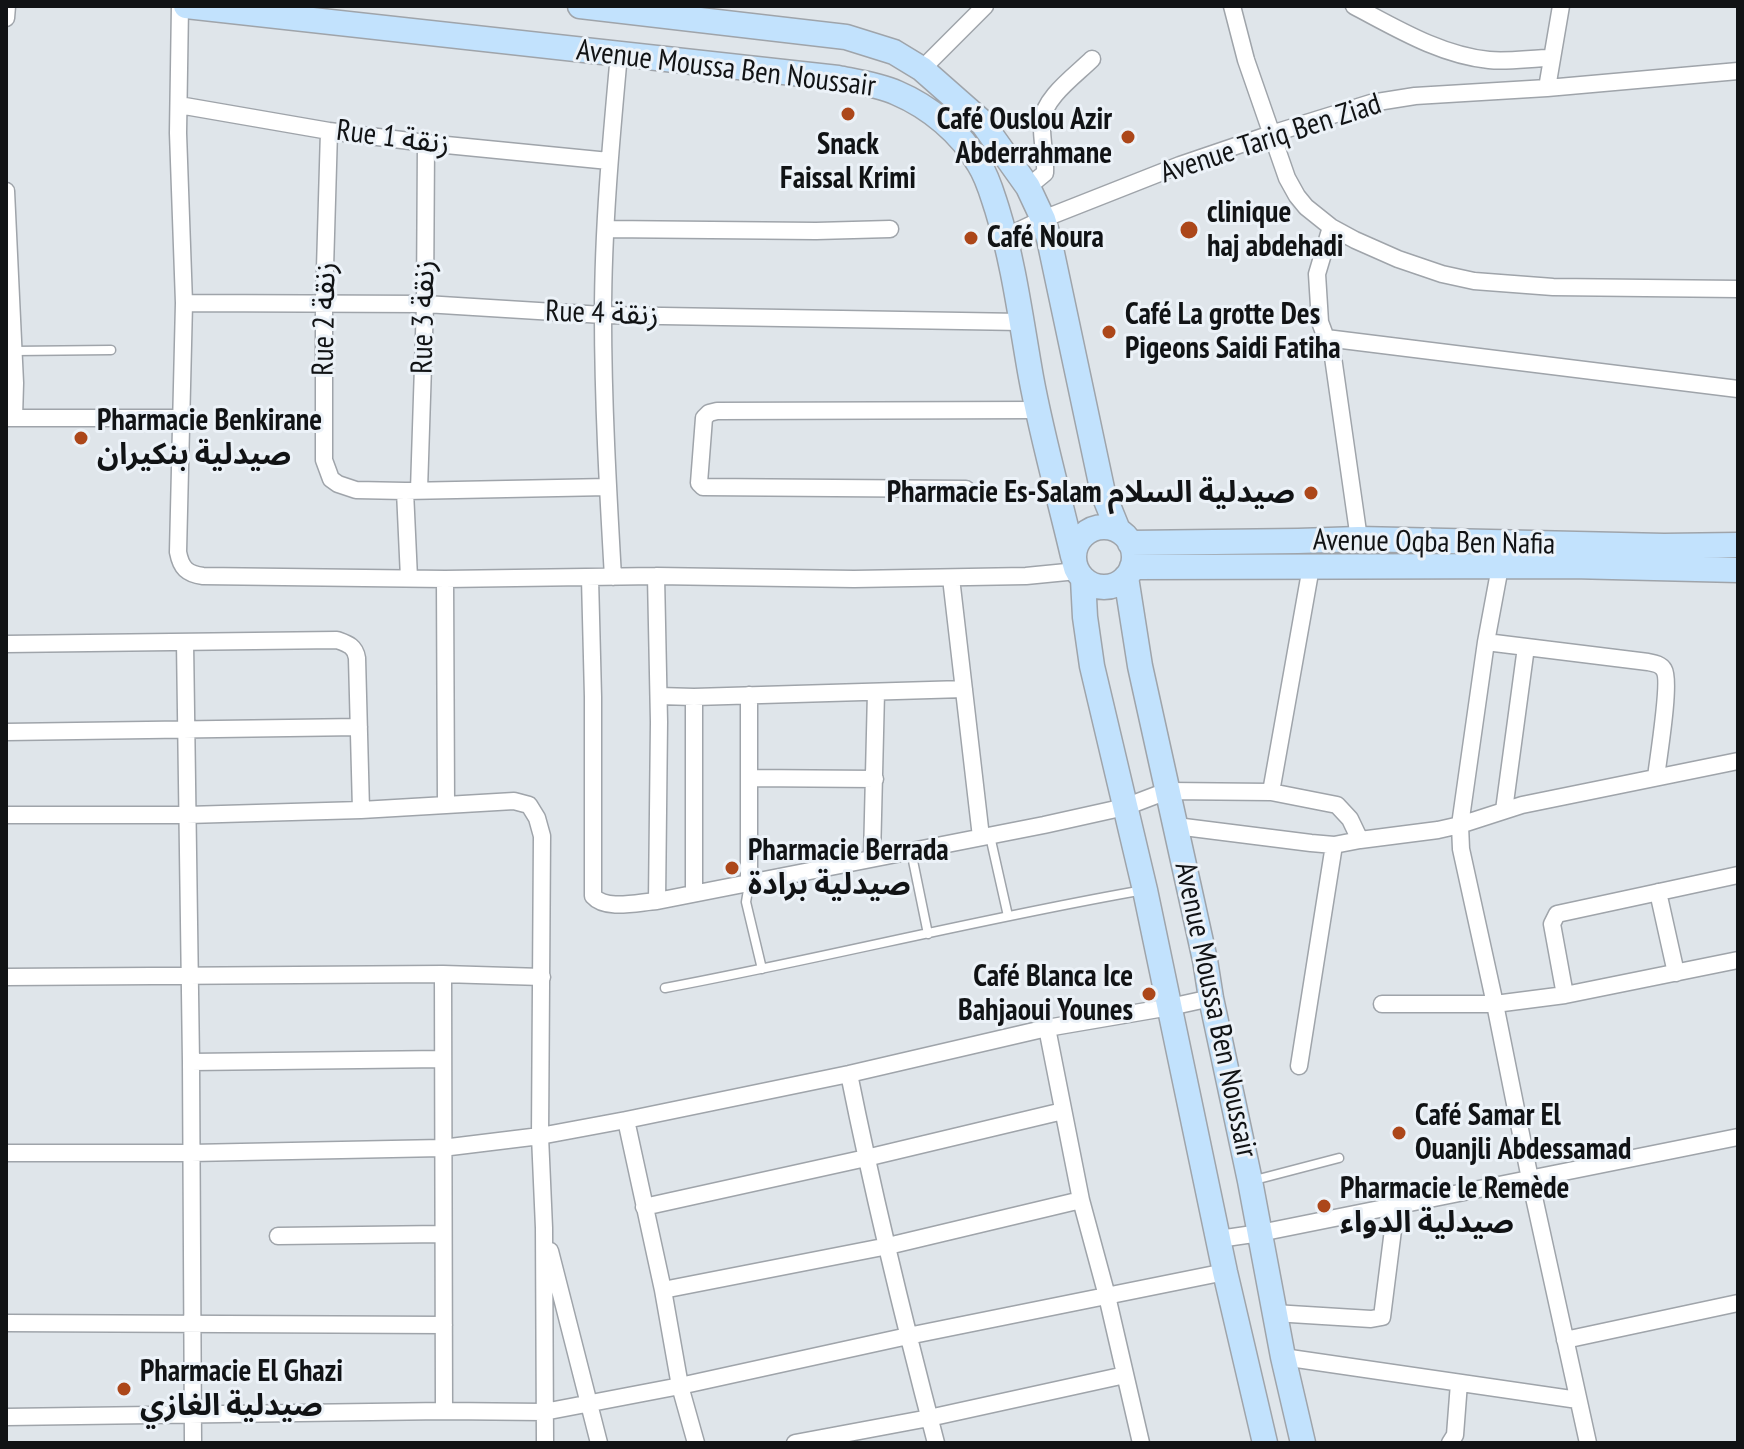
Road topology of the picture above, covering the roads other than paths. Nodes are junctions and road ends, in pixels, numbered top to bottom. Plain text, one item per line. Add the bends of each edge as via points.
1 (7, 6) edge
2 (180, 6) edge
3 (186, 6) edge
4 (580, 6) edge
5 (985, 6) edge
6 (1232, 6) edge
7 (1354, 6) edge
8 (1561, 6) edge
9 (685, 12) edge
10 (6, 18) edge
11 (619, 54) junction
12 (1552, 58) junction
13 (1092, 59) dead end
14 (922, 69) junction
15 (1738, 71) edge
16 (1547, 88) junction
17 (179, 105) junction
18 (329, 131) junction
19 (1271, 134) junction
20 (426, 143) junction
21 (609, 161) junction
22 (1028, 187) junction
23 (6, 191) edge
24 (1043, 219) junction
25 (1331, 227) junction
26 (606, 229) junction
27 (890, 229) dead end
28 (1005, 237) junction
29 (1738, 289) edge
30 (184, 303) junction
31 (324, 303) junction
32 (425, 304) junction
33 (603, 315) junction
34 (1021, 322) junction
35 (1326, 338) junction
36 (111, 350) dead end
37 (14, 351) junction
38 (1738, 389) edge
39 (1037, 410) junction
40 (10, 418) edge
41 (182, 418) junction
42 (608, 487) junction
43 (966, 489) dead end
44 (412, 490) junction
45 (1124, 536) junction
46 (1359, 539) junction
47 (1738, 545) edge
48 (1311, 567) junction
49 (1500, 567) junction
50 (1078, 569) junction
51 (1738, 570) edge
52 (1129, 572) junction
53 (656, 576) junction
54 (613, 577) junction
55 (409, 578) junction
56 (590, 578) junction
57 (951, 578) junction
58 (445, 579) junction
59 (185, 642) junction
60 (1486, 642) junction
61 (6, 644) edge
62 (1526, 647) junction
63 (964, 689) junction
64 (876, 692) junction
65 (749, 695) junction
66 (659, 696) junction
67 (694, 697) junction
68 (359, 727) junction
69 (186, 728) junction
70 (6, 732) edge
71 (1738, 761) edge
72 (1656, 777) junction
73 (749, 778) junction
74 (875, 779) junction
75 (1167, 791) junction
76 (1271, 792) junction
77 (446, 804) junction
78 (1125, 807) junction
79 (361, 810) junction
80 (1504, 810) junction
81 (6, 815) edge
82 (187, 815) junction
83 (1460, 825) junction
84 (1176, 826) junction
85 (985, 837) junction
86 (1360, 840) junction
87 (1334, 845) junction
88 (911, 850) junction
89 (872, 857) junction
90 (1738, 875) edge
91 (749, 884) junction
92 (1145, 890) junction
93 (1658, 892) junction
94 (694, 893) junction
95 (657, 901) junction
96 (1008, 916) junction
97 (928, 934) junction
98 (1738, 960) edge
99 (762, 969) junction
100 (1676, 973) junction
101 (443, 974) junction
102 (190, 976) junction
103 (6, 977) edge
104 (542, 977) junction
105 (665, 988) dead end
106 (1565, 995) junction
107 (1211, 998) junction
108 (1382, 1004) dead end
109 (1495, 1004) junction
110 (1170, 1007) junction
111 (1047, 1028) junction
112 (443, 1059) junction
113 (191, 1062) junction
114 (1299, 1066) dead end
115 (849, 1074) junction
116 (1063, 1111) junction
117 (626, 1120) junction
118 (540, 1136) junction
119 (1738, 1137) edge
120 (442, 1148) junction
121 (6, 1153) edge
122 (191, 1153) junction
123 (866, 1158) junction
124 (1339, 1158) dead end
125 (1530, 1179) junction
126 (1250, 1181) junction
127 (1081, 1200) junction
128 (1396, 1206) junction
129 (644, 1207) junction
130 (544, 1228) junction
131 (1260, 1233) junction
132 (443, 1234) junction
133 (278, 1236) dead end
134 (1219, 1239) junction
135 (888, 1246) junction
136 (1225, 1272) junction
137 (663, 1290) junction
138 (1107, 1296) junction
139 (1738, 1303) edge
140 (1274, 1313) junction
141 (6, 1323) edge
142 (192, 1325) junction
143 (444, 1325) junction
144 (908, 1336) junction
145 (1565, 1340) junction
146 (1283, 1357) junction
147 (1125, 1375) junction
148 (1459, 1383) junction
149 (680, 1386) junction
150 (1578, 1400) junction
151 (590, 1404) junction
152 (444, 1411) junction
153 (544, 1412) junction
154 (193, 1413) junction
155 (6, 1417) edge
156 (929, 1418) junction
157 (193, 1443) edge
158 (545, 1443) edge
159 (599, 1443) edge
160 (696, 1443) edge
161 (795, 1443) edge
162 (936, 1443) edge
163 (1141, 1443) edge
164 (1265, 1443) edge
165 (1303, 1443) edge
166 (1450, 1443) edge
167 (1588, 1443) edge

1 - 10 street
2 - 17 street
3 - 11 street, Avenue Moussa Ben Noussair
4 - 9 street, Avenue Moussa Ben Noussair
5 - 14 street
6 - 19 street
7 - 12 street via 1443,50 1489,60
8 - 12 street
9 - 14 street, Avenue Moussa Ben Noussair via 846,37 894,52
11 - 21 street
11 - 28 street, Avenue Moussa Ben Noussair via 838,78 897,92 942,121 965,145 989,184
12 - 16 street
13 - 22 street via 1050,99 1042,122 1045,173
14 - 22 street, Avenue Moussa Ben Noussair via 981,121
15 - 16 street, Avenue Tariq Ben Ziad
16 - 19 street, Avenue Tariq Ben Ziad via 1371,103
17 - 18 street, Rue 1 زنقة
17 - 30 street
18 - 20 street, Rue 1 زنقة
18 - 31 street, Rue 2 زنقة
19 - 24 street, Avenue Tariq Ben Ziad
19 - 25 street via 1297,196
20 - 21 street, Rue 1 زنقة
20 - 32 street, Rue 3 زنقة
21 - 26 street
22 - 24 street, Avenue Moussa Ben Noussair
23 - 37 street
24 - 28 street, Avenue Tariq Ben Ziad
24 - 45 street, Avenue Moussa Ben Noussair via 1103,493
25 - 29 street via 1398,259 1474,281
25 - 35 street via 1317,274
26 - 27 street
26 - 33 street
28 - 34 street, Avenue Moussa Ben Noussair
30 - 31 street, Rue 4 زنقة
30 - 41 street
31 - 32 street, Rue 4 زنقة
31 - 44 street, Rue 2 زنقة via 324,460 331,479 356,490
32 - 33 street, Rue 4 زنقة
32 - 44 street, Rue 3 زنقة
33 - 34 street, Rue 4 زنقة
33 - 42 street
34 - 39 street, Avenue Moussa Ben Noussair
35 - 38 street
35 - 46 street
36 - 37 lane
37 - 40 street
39 - 43 street via 717,411 704,418 699,483 703,487
39 - 50 street, Avenue Moussa Ben Noussair
40 - 41 street
41 - 55 street via 178,552 187,572
42 - 44 street
42 - 54 street
44 - 55 street, Rue 3 زنقة
45 - 46 street, Avenue Oqba Ben Nafia
45 - 50 street via 1108,527 1088,531 1075,546
45 - 52 street via 1134,559
46 - 47 street, Avenue Oqba Ben Nafia
48 - 49 street, Avenue Oqba Ben Nafia
48 - 52 street, Avenue Oqba Ben Nafia
48 - 76 street
49 - 51 street, Avenue Oqba Ben Nafia
49 - 60 street
50 - 52 street via 1100,587
50 - 57 street
50 - 78 street, Avenue Moussa Ben Noussair via 1092,666
52 - 75 street, Avenue Moussa Ben Noussair via 1140,666
53 - 54 street
53 - 57 street
53 - 66 street
54 - 56 street
55 - 58 street
56 - 58 street
56 - 95 street via 593,896 608,905
57 - 63 street
58 - 77 street
59 - 61 street
59 - 68 street via 348,644 357,658
59 - 69 street
60 - 62 street
60 - 83 street
62 - 72 street via 1662,667 1666,691
62 - 80 street
63 - 64 street
63 - 85 street
64 - 65 street
64 - 74 street
65 - 67 street
65 - 73 street
66 - 67 street
66 - 95 street
67 - 94 street
68 - 69 street
68 - 79 street
69 - 70 street
69 - 82 street
71 - 72 street
72 - 80 street
73 - 74 street
73 - 91 street
74 - 89 street
75 - 76 street
75 - 78 street
75 - 84 street, Avenue Moussa Ben Noussair
76 - 86 street via 1337,805
77 - 79 street
77 - 104 street via 514,801 529,805 537,818 542,836
78 - 85 street
78 - 92 street, Avenue Moussa Ben Noussair
79 - 82 street
80 - 83 street
81 - 82 street
82 - 102 street
83 - 86 street
83 - 109 street
84 - 87 street
84 - 107 street, Avenue Moussa Ben Noussair
85 - 88 street
85 - 96 lane
86 - 87 street
87 - 114 street
88 - 89 street
88 - 97 lane
89 - 91 street
90 - 93 street
91 - 94 street
91 - 99 lane via 746,902
92 - 96 lane
92 - 110 street, Avenue Moussa Ben Noussair
93 - 100 street
93 - 106 street via 1557,914 1552,924
94 - 95 street
96 - 97 lane
97 - 99 lane
98 - 100 street
99 - 105 lane
100 - 106 street
101 - 102 street
101 - 104 street
101 - 112 street
102 - 103 street
102 - 113 street
104 - 118 street
106 - 109 street
107 - 110 street
107 - 126 street, Avenue Moussa Ben Noussair
108 - 109 street
109 - 125 street
110 - 111 street
110 - 134 street, Avenue Moussa Ben Noussair
111 - 115 street
111 - 116 street
112 - 113 street
112 - 120 street
113 - 122 street
115 - 117 street
115 - 123 street
116 - 123 street
116 - 127 street
117 - 118 street
117 - 129 street
118 - 120 street
118 - 130 street
119 - 125 street
120 - 122 street
120 - 132 street
121 - 122 street
122 - 142 street
123 - 129 street
123 - 135 street
124 - 126 lane
125 - 128 street
125 - 145 street
126 - 131 street, Avenue Moussa Ben Noussair
127 - 135 street
127 - 138 street
128 - 131 street
128 - 140 street via 1382,1317
129 - 137 street
130 - 151 street
130 - 153 street
131 - 134 street
131 - 140 street, Avenue Moussa Ben Noussair
132 - 133 street
132 - 143 street
134 - 136 street, Avenue Moussa Ben Noussair
135 - 137 street
135 - 144 street
136 - 138 street
136 - 164 street, Avenue Moussa Ben Noussair
137 - 149 street
138 - 144 street
138 - 147 street
139 - 145 street
140 - 146 street, Avenue Moussa Ben Noussair
141 - 142 street
142 - 143 street
142 - 154 street
143 - 152 street
144 - 149 street
144 - 156 street
145 - 150 street
146 - 148 street
146 - 165 street, Avenue Moussa Ben Noussair
147 - 156 street
147 - 163 street
148 - 150 street
148 - 166 street
149 - 151 street
149 - 160 street
150 - 167 street
151 - 153 street
151 - 159 street
152 - 153 street
152 - 154 street
153 - 158 street
154 - 155 street
154 - 157 street
156 - 161 street
156 - 162 street

